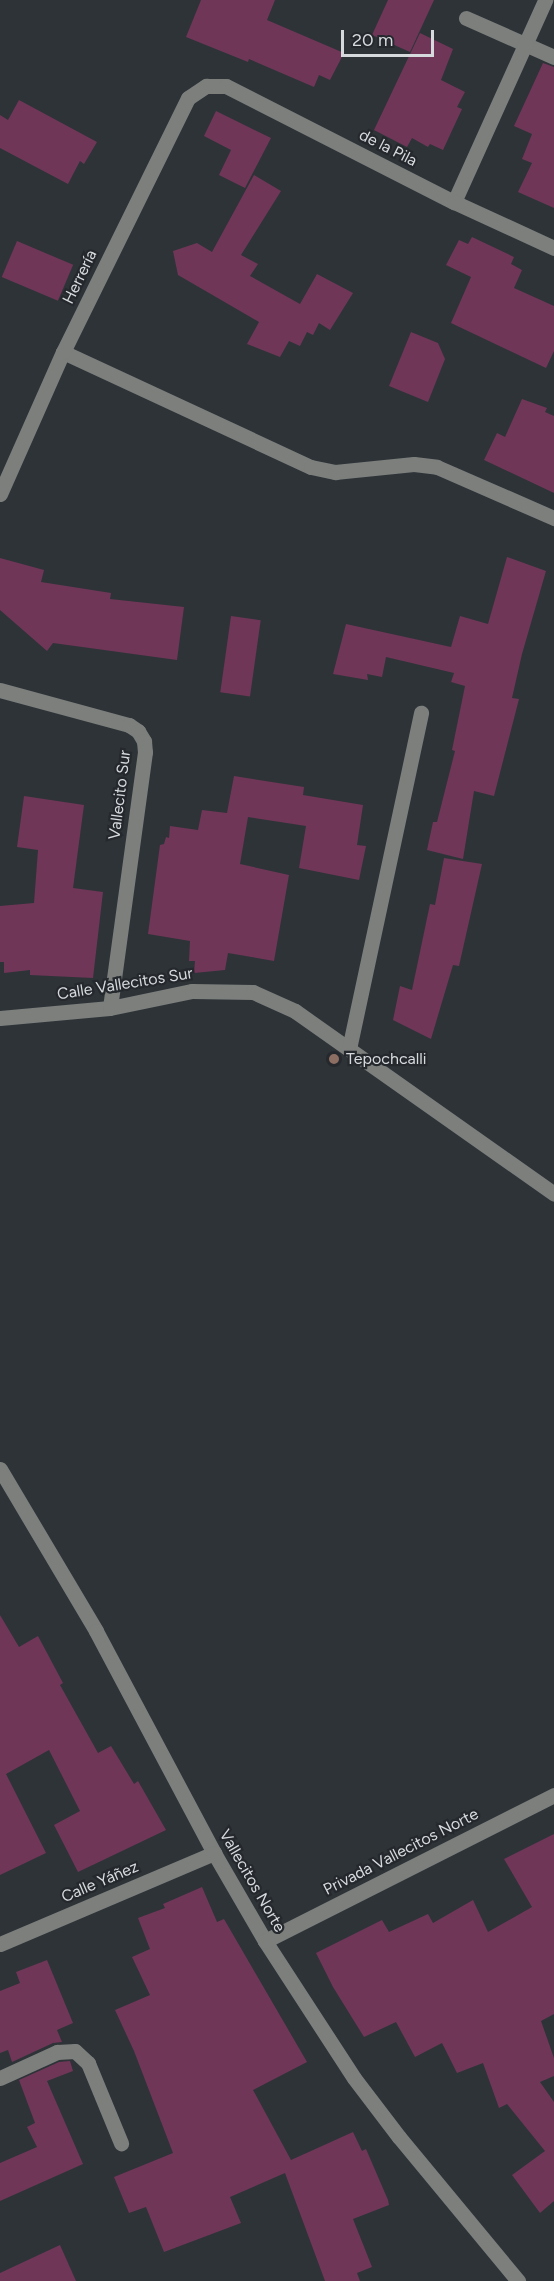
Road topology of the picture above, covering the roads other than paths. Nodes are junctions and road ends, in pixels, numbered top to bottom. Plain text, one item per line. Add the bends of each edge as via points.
1 (545, 0) edge
2 (466, 18) dead end
3 (524, 44) junction
4 (554, 57) edge
5 (206, 86) joint
6 (454, 202) junction
7 (554, 248) edge
8 (63, 352) junction
9 (0, 494) edge
10 (554, 518) edge
11 (0, 690) edge
12 (422, 713) dead end
13 (110, 1008) junction
14 (0, 1018) edge
15 (349, 1049) junction
16 (554, 1194) edge
17 (0, 1469) edge
18 (554, 1795) edge
19 (214, 1853) junction
20 (265, 1941) junction
21 (0, 1944) edge
22 (0, 2078) edge
23 (121, 2143) dead end
24 (518, 2281) edge

1 - 3 street
2 - 3 street
3 - 4 street
3 - 6 street
5 - 6 street, de la Pila via 226,86
5 - 8 street, Herrería via 188,98
6 - 7 street, de la Pila
8 - 9 street, Herrería
8 - 10 street via 311,467 335,472 414,464 437,467
11 - 13 street, Vallecito Sur via 129,725 144,741 146,752
12 - 15 street
13 - 14 street, Calle Vallecitos Sur
13 - 15 street, Calle Vallecitos Sur via 192,991 253,992 295,1011
15 - 16 street, Calle Vallecitos Sur
17 - 19 street, Vallecitos Norte via 96,1630
18 - 20 street, Privada Vallecitos Norte
19 - 20 street, Vallecitos Norte
19 - 21 street, Calle Yáñez
20 - 24 street, Vallecitos Norte via 354,2078
22 - 23 street via 57,2052 75,2051 88,2063

